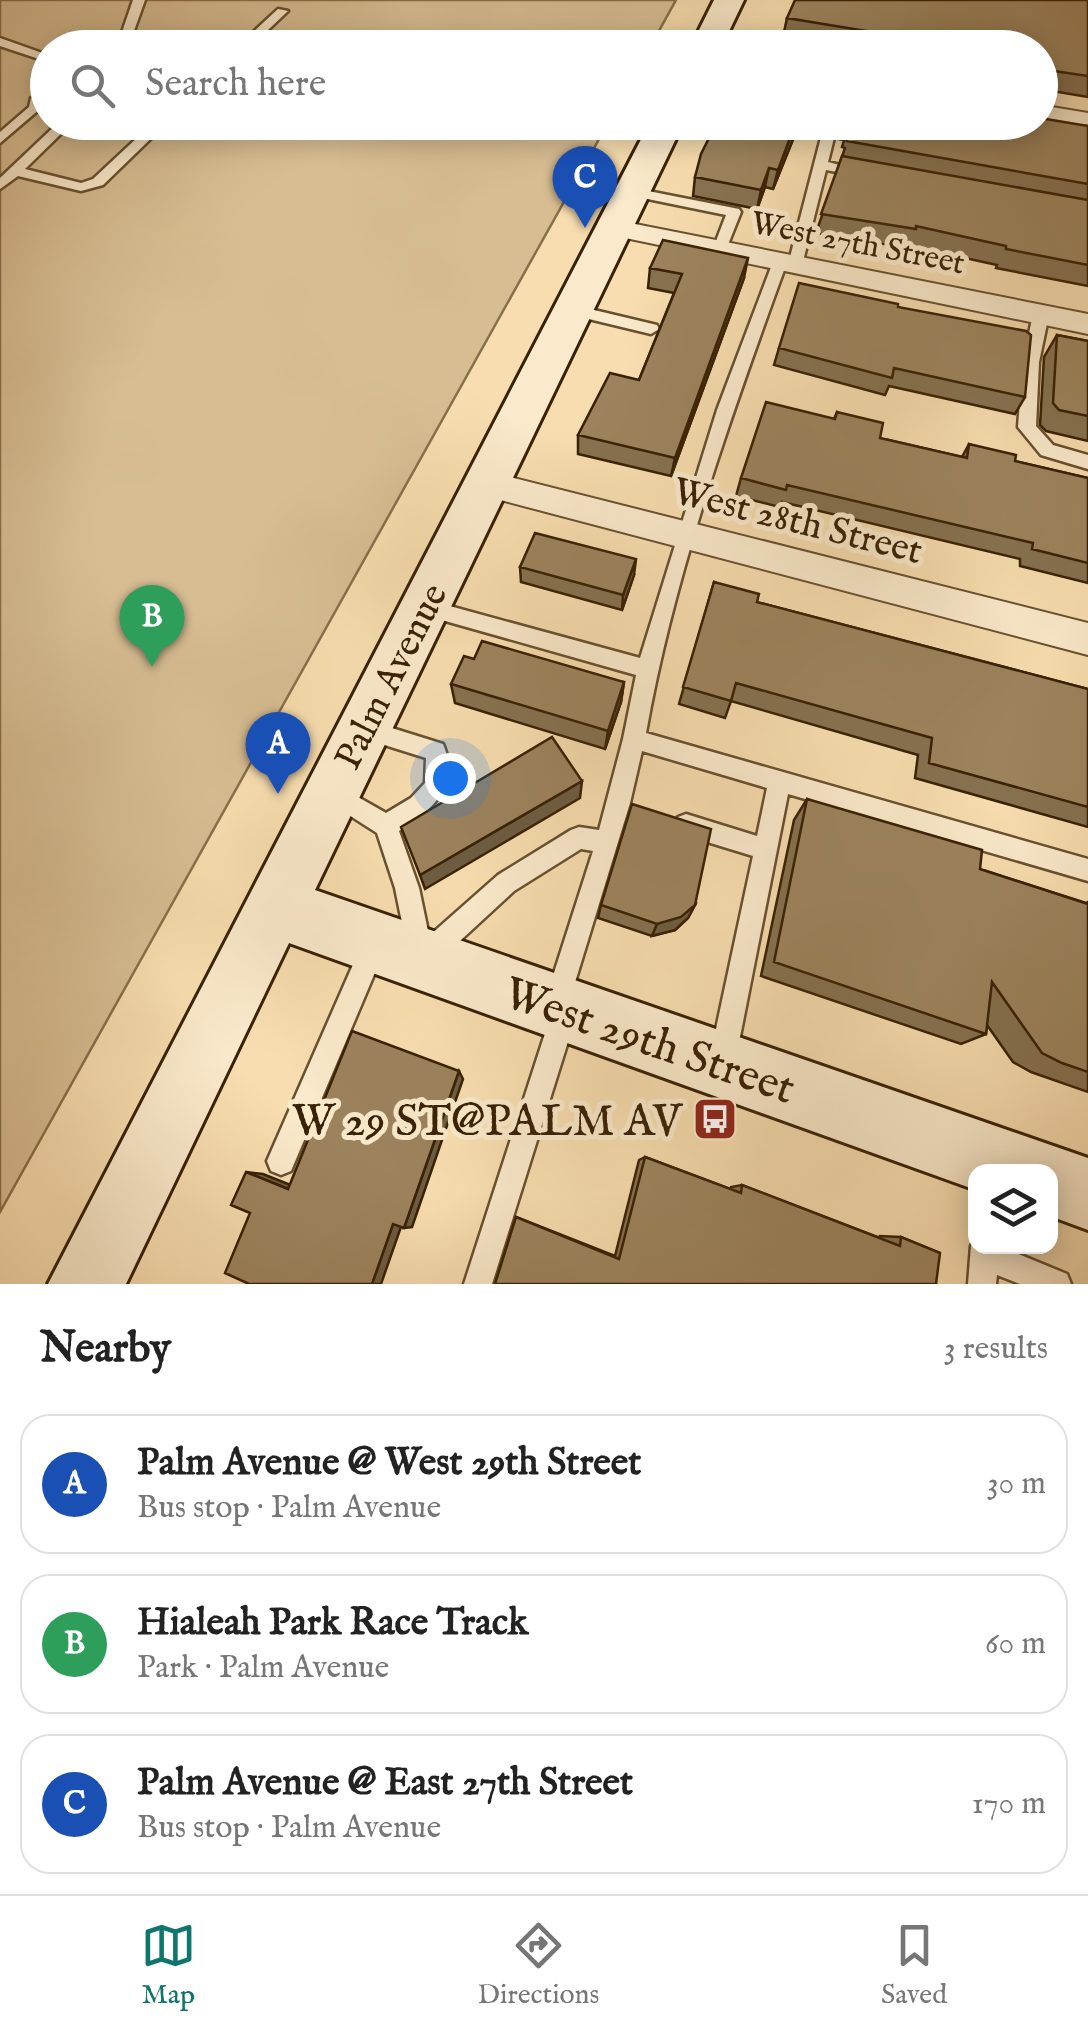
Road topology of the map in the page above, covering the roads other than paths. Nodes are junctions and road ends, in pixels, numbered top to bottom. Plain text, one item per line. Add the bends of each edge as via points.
1 (139, 0) edge
2 (729, 0) edge
3 (282, 11) dead end
4 (128, 30) edge
5 (261, 30) edge
6 (714, 30) edge
7 (0, 42) edge
8 (30, 52) edge
9 (30, 112) edge
10 (1058, 115) edge
11 (1088, 120) edge
12 (0, 139) edge
13 (48, 140) edge
14 (143, 140) edge
15 (659, 140) edge
16 (827, 140) edge
17 (820, 166) junction
18 (15, 171) junction
19 (877, 176) edge
20 (0, 184) edge
21 (624, 210) junction
22 (720, 250) junction
23 (787, 263) junction
24 (574, 310) junction
25 (1041, 314) junction
26 (1088, 324) edge
27 (651, 329) dead end
28 (1088, 462) edge
29 (486, 484) junction
30 (687, 535) junction
31 (424, 607) junction
32 (1088, 639) edge
33 (648, 669) junction
34 (363, 729) junction
35 (634, 739) junction
36 (779, 783) junction
37 (332, 792) junction
38 (672, 820) edge
39 (386, 826) junction
40 (606, 842) junction
41 (765, 849) junction
42 (1088, 870) edge
43 (274, 907) junction
44 (398, 951) junction
45 (560, 1008) junction
46 (722, 1064) junction
47 (281, 1161) dead end
48 (995, 1164) edge
49 (1058, 1185) edge
50 (1088, 1194) edge
51 (984, 1262) edge
52 (86, 1284) edge
53 (478, 1284) edge
54 (1057, 1284) edge

1 - 4 lane
2 - 6 main road
3 - 5 lane
7 - 8 lane
9 - 12 lane
10 - 11 street
13 - 18 lane
14 - 18 lane via 98,182 81,188
15 - 21 main road, Palm Avenue
16 - 17 lane
17 - 19 lane
17 - 23 lane
18 - 20 lane
21 - 22 street, West 27th Street
21 - 22 lane via 734,212
21 - 24 main road, Palm Avenue
22 - 23 street, West 27th Street
23 - 25 street, West 27th Street
23 - 30 lane via 725,410
24 - 27 lane
24 - 29 main road, Palm Avenue
25 - 26 street, West 27th Street
25 - 28 lane via 1027,427 1047,450
29 - 30 street, West 28th Street
29 - 31 main road, Palm Avenue
30 - 32 street, West 28th Street
30 - 33 lane
31 - 33 lane
31 - 34 main road, Palm Avenue
33 - 35 lane
34 - 37 main road, Palm Avenue
34 - 39 lane via 435,751 441,770 430,798
35 - 36 lane
35 - 40 lane
36 - 41 lane
36 - 42 lane
37 - 39 lane
37 - 43 main road, Palm Avenue
38 - 41 lane
39 - 44 lane via 407,888
40 - 44 lane via 579,838
40 - 45 lane
41 - 46 lane
43 - 44 main road, West 29th Street
43 - 52 main road, Palm Avenue
44 - 45 main road, West 29th Street
44 - 47 lane
45 - 46 main road, West 29th Street
45 - 53 lane
46 - 48 main road, West 29th Street
49 - 50 main road, West 29th Street
51 - 54 lane

